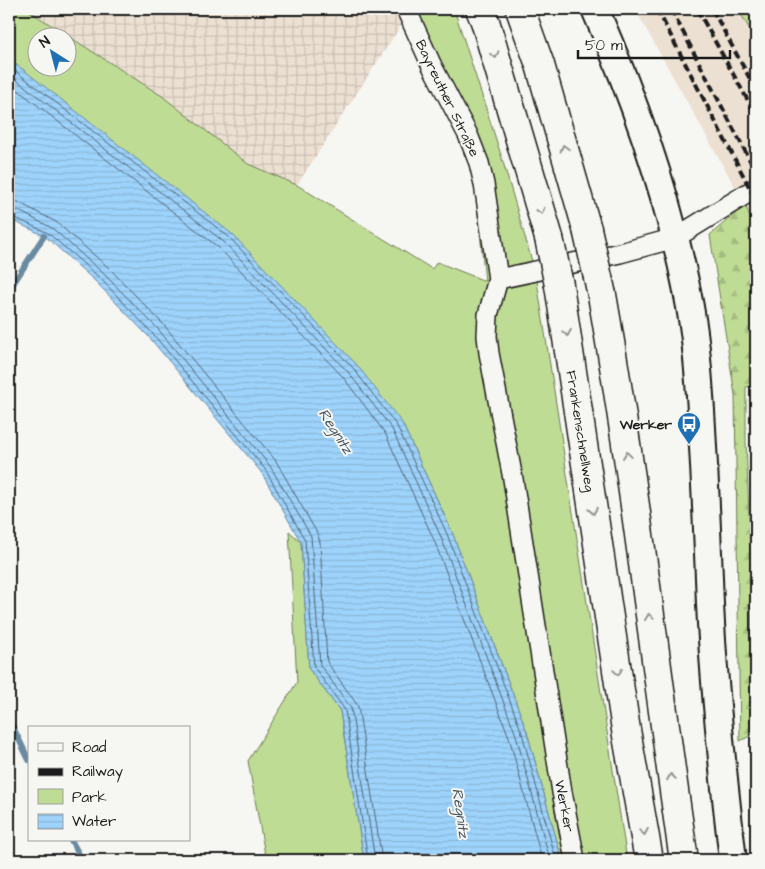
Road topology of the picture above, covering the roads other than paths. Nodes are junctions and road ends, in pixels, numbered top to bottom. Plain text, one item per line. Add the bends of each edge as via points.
1 (406, 9) edge
2 (480, 9) edge
3 (520, 9) edge
4 (595, 9) edge
5 (756, 188) edge
6 (675, 238) junction
7 (498, 279) junction
8 (575, 860) edge
9 (649, 860) edge
10 (684, 860) edge
11 (733, 860) edge

1 - 7 street, Bayreuther Straße via 480,163
2 -> 9 highway, Frankenschnellweg, bridge via 549,238 559,285 626,730
10 -> 3 highway, bridge via 602,295 540,65
4 - 6 main road via 641,122
5 - 6 street
6 - 7 street
6 - 11 main road via 693,326 700,395 711,619
7 - 8 street, Werker via 488,315 489,353 513,479

